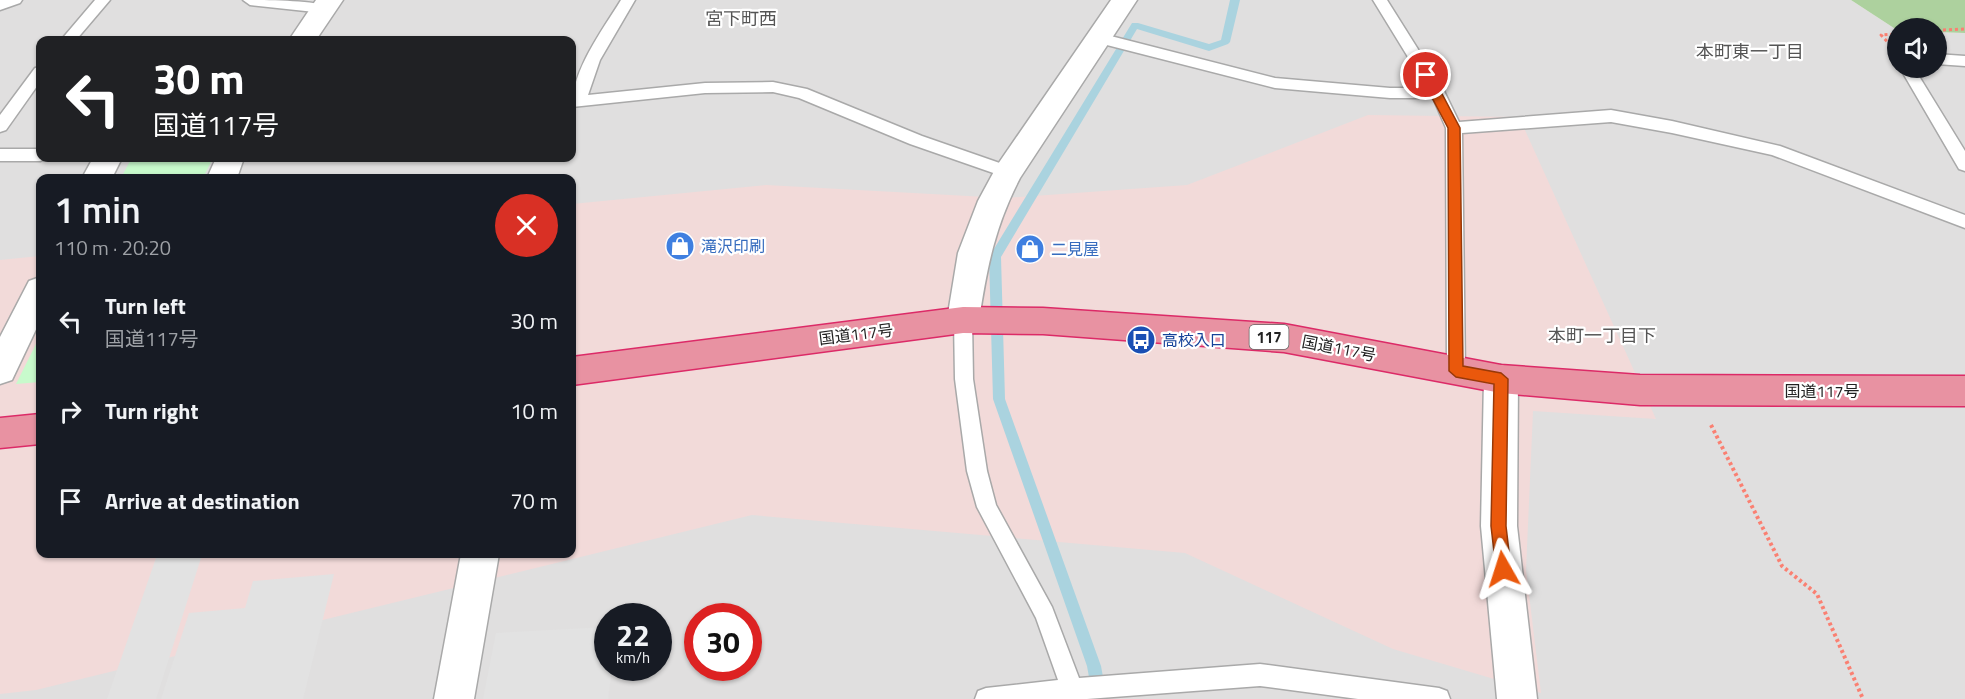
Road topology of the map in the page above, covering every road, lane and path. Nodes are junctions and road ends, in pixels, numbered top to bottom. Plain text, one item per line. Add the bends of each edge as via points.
1 (15, 0) edge
2 (103, 0) edge
3 (249, 0) edge
4 (628, 0) edge
5 (1124, 0) edge
6 (1380, 0) edge
7 (327, 4) edge
8 (0, 5) edge
9 (1965, 29) edge
10 (1947, 30) edge
11 (72, 36) edge
12 (305, 36) edge
13 (1099, 38) junction
14 (1947, 60) edge
15 (1965, 61) edge
16 (36, 77) edge
17 (1913, 78) edge
18 (1437, 93) junction
19 (576, 99) edge
20 (576, 101) edge
21 (0, 126) edge
22 (1454, 128) junction
23 (0, 155) edge
24 (36, 155) edge
25 (1965, 165) edge
26 (1008, 172) junction
27 (1965, 222) edge
28 (36, 298) edge
29 (963, 320) junction
30 (0, 370) edge
31 (576, 370) edge
32 (1456, 371) junction
33 (1501, 379) junction
34 (1693, 390) junction
35 (1965, 391) edge
36 (36, 429) edge
37 (0, 433) edge
38 (479, 558) edge
39 (1075, 694) edge
40 (454, 699) edge
41 (986, 699) edge
42 (1439, 699) edge
43 (1517, 699) edge
44 (1863, 699) edge

1 - 8 lane
2 - 11 lane
3 - 7 lane
4 - 19 lane via 593,60
5 - 13 street
6 - 18 lane
7 - 12 street
9 - 10 path
13 - 18 lane via 1275,83
13 - 26 street
14 - 15 lane
16 - 21 lane
17 - 25 lane
18 - 22 lane
20 - 26 lane via 705,88 773,87 802,93 916,140
22 - 27 lane via 1611,116 1774,150
22 - 32 lane
23 - 24 lane
26 - 29 street via 974,253
28 - 30 street
29 - 31 highway, 国道117号 / 117
29 - 32 highway, 国道117号 / 117 via 1119,324 1284,338
29 - 39 lane via 964,379 977,471 987,507 1045,614
32 - 33 highway, 国道117号 / 117
33 - 34 highway, 国道117号 / 117 via 1640,390
33 - 43 street via 1499,526
34 - 35 highway, 国道117号 / 117
34 - 44 path via 1782,566 1817,594
36 - 37 highway
38 - 40 street
39 - 41 lane
39 - 42 lane via 1260,675

